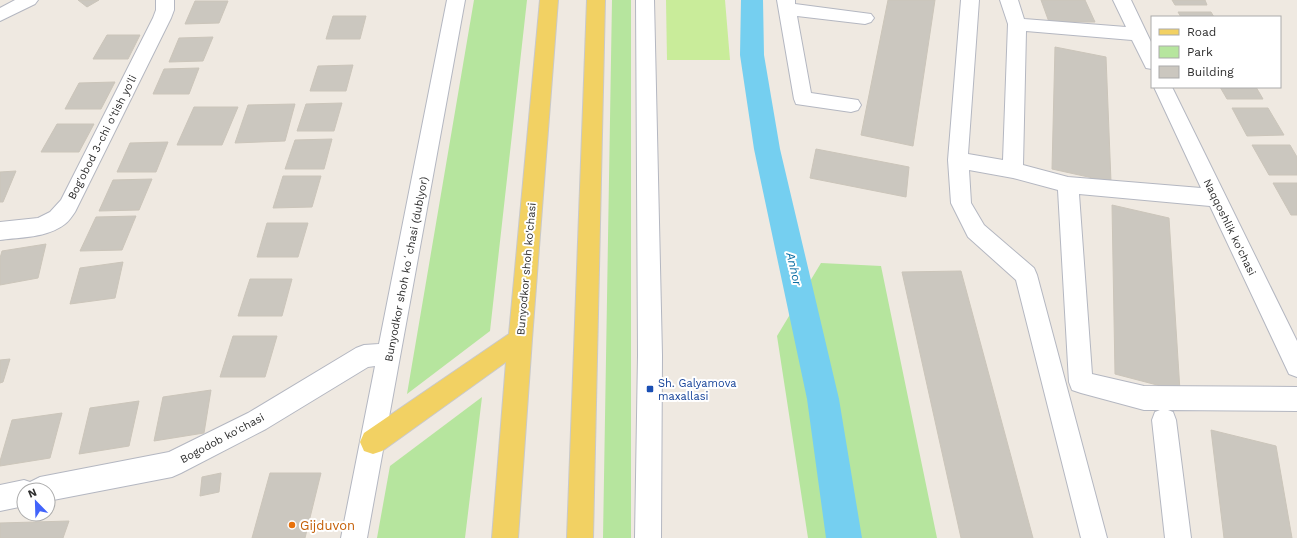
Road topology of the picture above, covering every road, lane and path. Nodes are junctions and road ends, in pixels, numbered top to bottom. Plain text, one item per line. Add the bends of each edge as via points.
1 (28, 0) edge
2 (165, 0) edge
3 (456, 0) edge
4 (550, 0) edge
5 (596, 0) edge
6 (645, 0) edge
7 (970, 0) edge
8 (1009, 0) edge
9 (1122, 0) edge
10 (787, 5) edge
11 (0, 15) edge
12 (864, 18) dead end
13 (1016, 24) junction
14 (1138, 34) junction
15 (1151, 61) edge
16 (1163, 88) edge
17 (851, 105) dead end
18 (958, 160) junction
19 (1013, 170) junction
20 (1068, 185) junction
21 (1215, 198) junction
22 (0, 231) edge
23 (520, 338) junction
24 (390, 354) junction
25 (1297, 366) edge
26 (1297, 399) edge
27 (1164, 420) dead end
28 (373, 442) junction
29 (56, 487) edge
30 (16, 495) edge
31 (0, 498) edge
32 (354, 538) edge
33 (505, 538) edge
34 (580, 538) edge
35 (648, 538) edge
36 (1094, 538) edge
37 (1178, 538) edge

1 - 11 street
2 - 22 street, Bog'obod 3-chi o'tish yo'li via 162,18 68,206 57,218 41,226
3 - 24 street, Bunyodkor shoh koʻchasi (dublyor)
4 - 23 main road, Bunyodkor shoh ko'chasi
5 - 34 main road
6 - 35 street via 650,369
7 - 18 street
8 - 13 street
9 - 14 street
10 - 12 street
10 - 17 street via 803,99
13 - 14 street
13 - 19 street
14 - 15 street
16 - 21 street, Naqqoshlik ko'chasi
18 - 19 street
18 - 36 street via 961,203 976,231 1026,275
19 - 20 street
20 - 21 street
20 - 26 street via 1081,382 1144,398
21 - 25 street, Naqqoshlik ko'chasi
23 - 28 main road
23 - 33 main road, Bunyodkor shoh ko'chasi
24 - 28 street, Bunyodkor shoh koʻchasi (dublyor)
24 - 29 street, Bogodob ko'chasi via 364,356 257,421 172,464
27 - 37 street
28 - 32 street, Bunyodkor shoh koʻchasi (dublyor)
30 - 31 street

